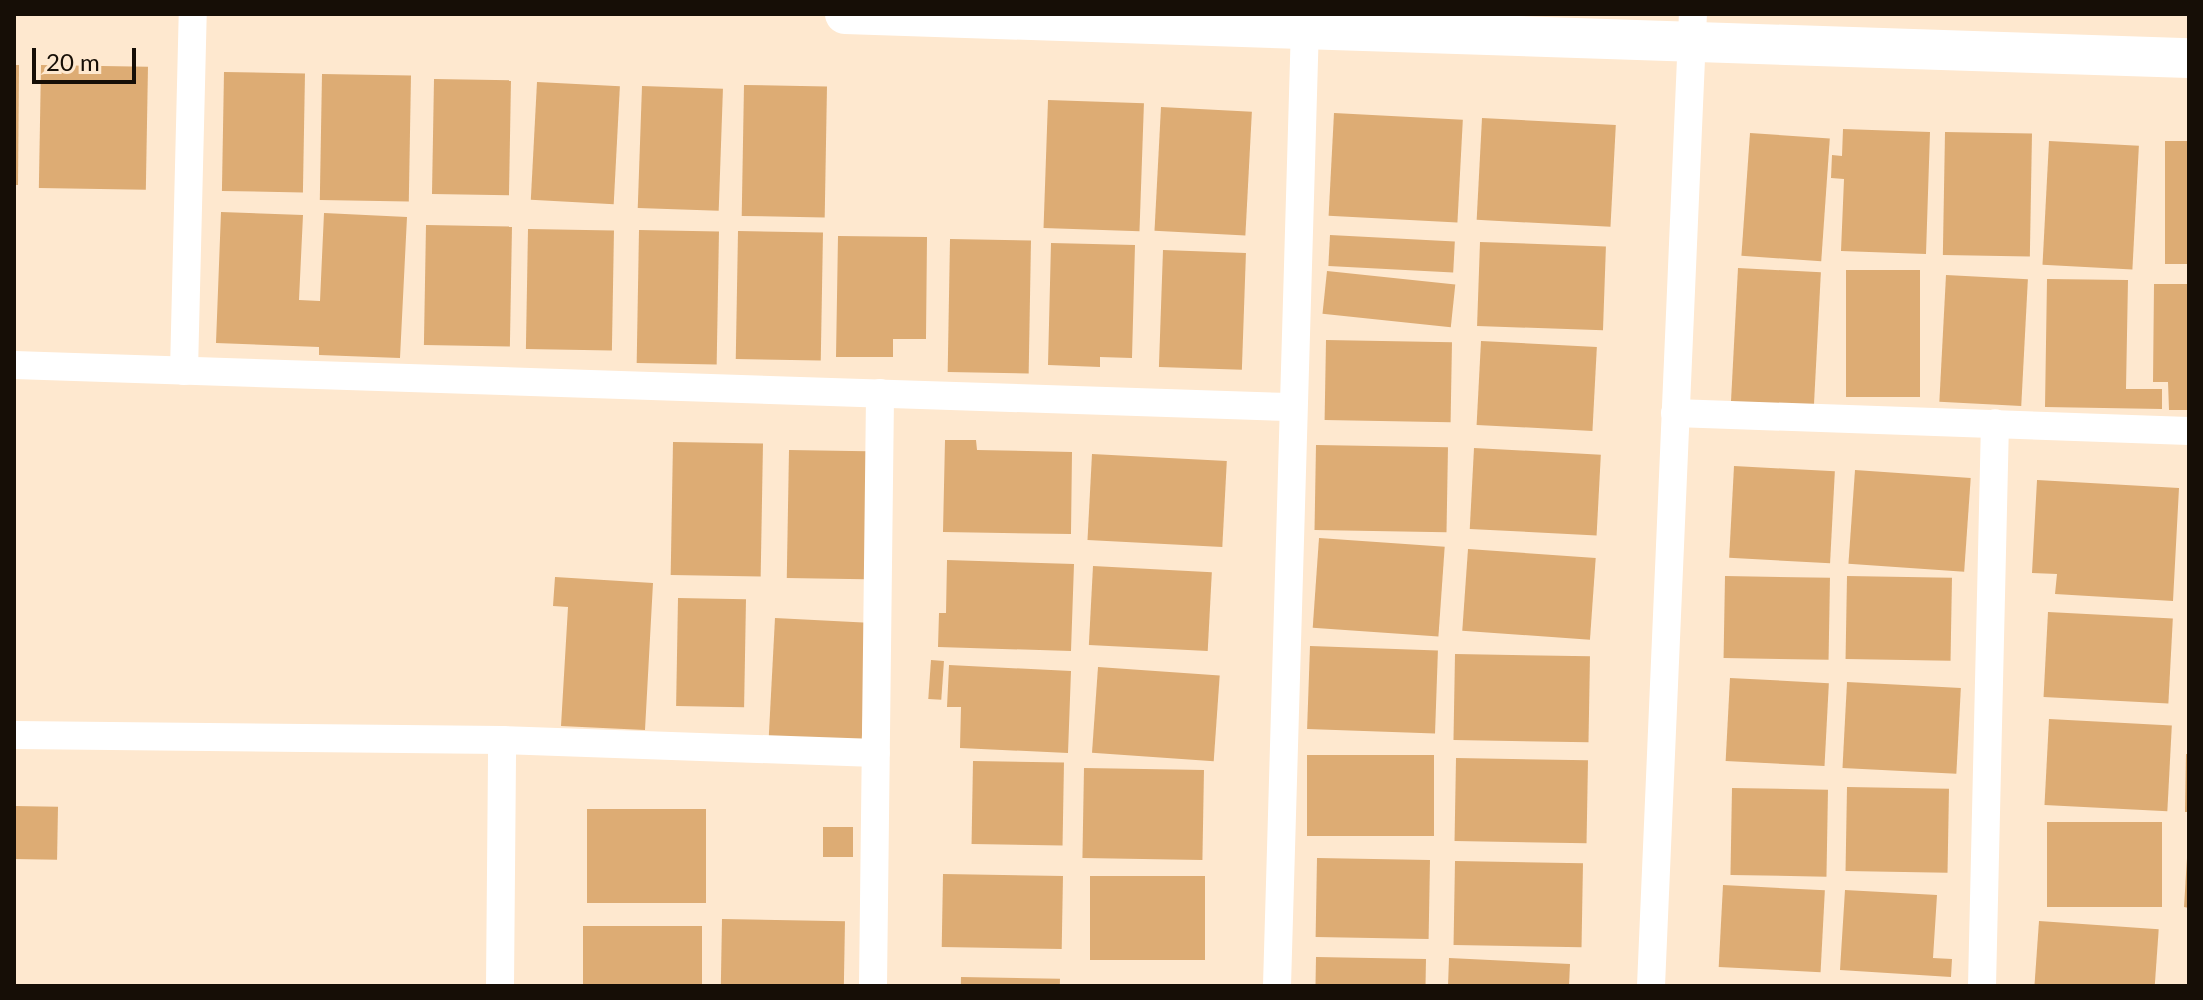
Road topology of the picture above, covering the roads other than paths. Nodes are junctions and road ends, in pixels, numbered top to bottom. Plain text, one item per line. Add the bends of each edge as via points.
1 (193, 14) edge
2 (845, 14) edge
3 (1305, 28) junction
4 (1692, 28) edge
5 (2189, 58) edge
6 (14, 365) edge
7 (184, 371) junction
8 (880, 393) junction
9 (1290, 407) junction
10 (1675, 413) junction
11 (1995, 423) junction
12 (2189, 431) edge
13 (14, 735) edge
14 (502, 740) junction
15 (876, 753) junction
16 (495, 985) edge
17 (873, 986) edge
18 (1277, 986) edge
19 (1651, 986) edge
20 (1982, 986) edge

1 - 7 street
2 - 3 street
3 - 4 street
3 - 9 street
4 - 5 street
4 - 10 street
6 - 7 street
7 - 8 street
8 - 9 street
8 - 15 street
9 - 18 street
10 - 11 street
10 - 19 street
11 - 12 street
11 - 20 street
13 - 14 street
14 - 15 street
14 - 16 street
15 - 17 street

